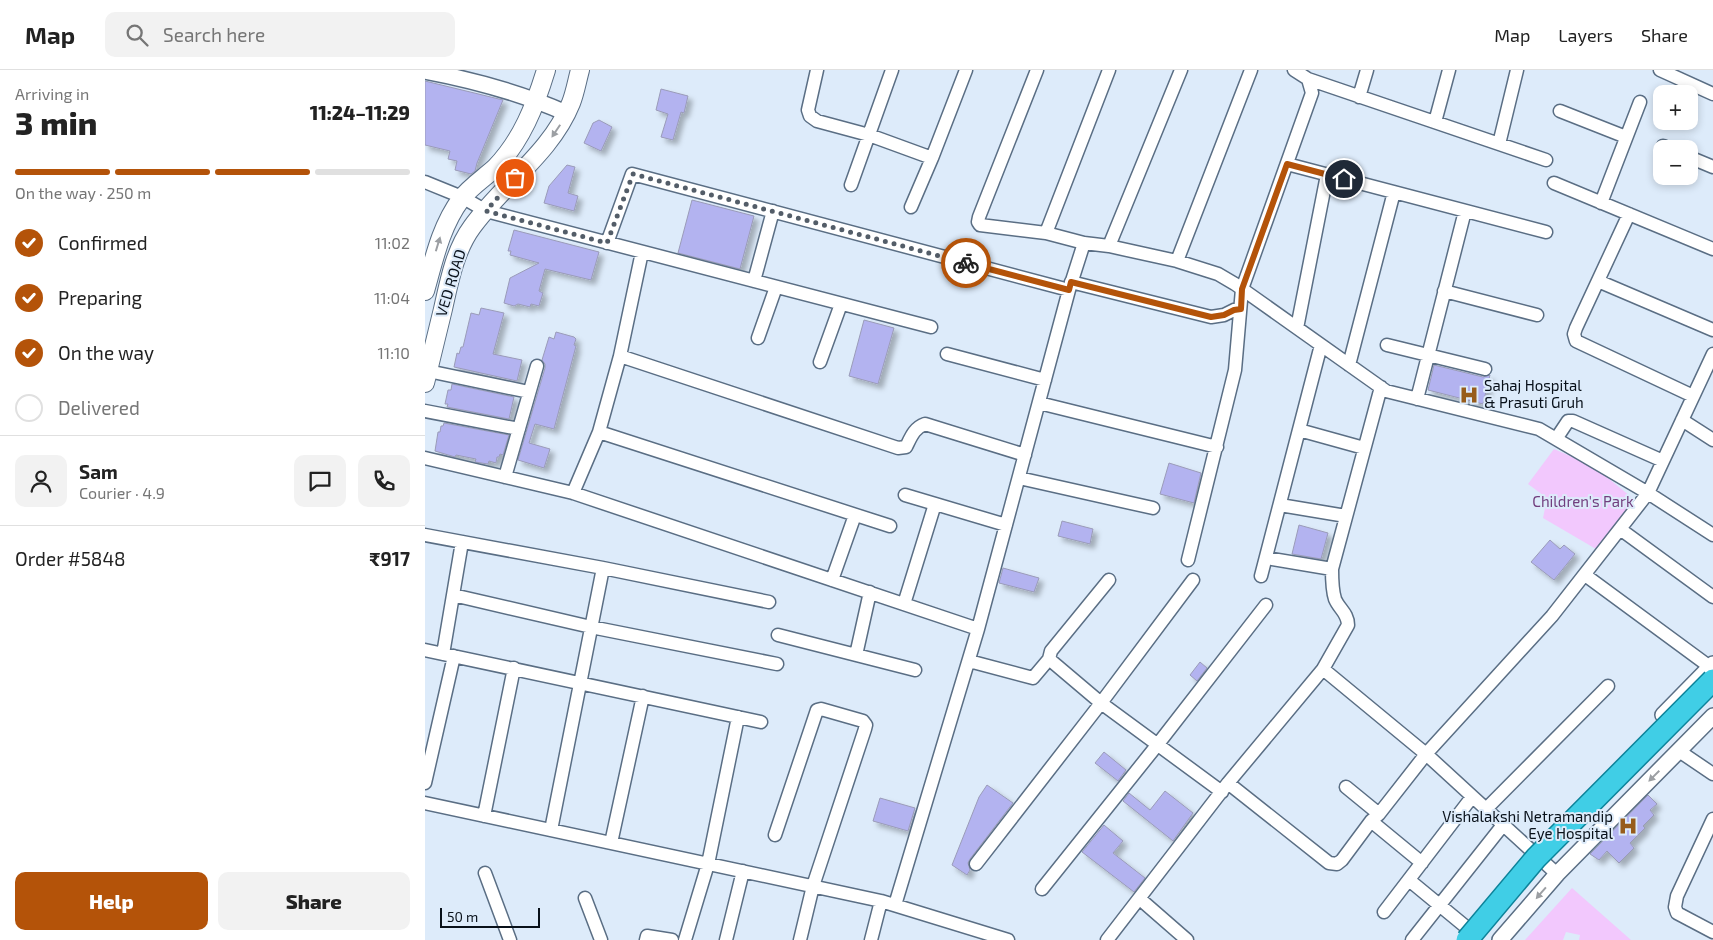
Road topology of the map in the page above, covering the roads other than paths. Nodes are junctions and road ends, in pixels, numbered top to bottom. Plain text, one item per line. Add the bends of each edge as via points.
1 (546, 70) edge
2 (579, 70) edge
3 (817, 70) edge
4 (892, 70) edge
5 (966, 70) edge
6 (1037, 70) edge
7 (1109, 70) edge
8 (1181, 70) edge
9 (1251, 70) edge
10 (1294, 70) edge
11 (1367, 70) edge
12 (1449, 70) edge
13 (1517, 70) edge
14 (1661, 70) edge
15 (425, 71) edge
16 (1308, 80) junction
17 (1713, 94) edge
18 (1359, 97) junction
19 (537, 100) junction
20 (1640, 102) dead end
21 (1560, 111) dead end
22 (566, 113) junction
23 (1435, 122) junction
24 (869, 135) junction
25 (1626, 137) junction
26 (1499, 144) junction
27 (932, 158) junction
28 (1546, 160) dead end
29 (1698, 161) edge
30 (1287, 164) junction
31 (1713, 167) edge
32 (1327, 175) junction
33 (425, 182) edge
34 (1554, 183) dead end
35 (851, 186) dead end
36 (1394, 192) junction
37 (462, 197) junction
38 (1601, 202) junction
39 (911, 207) dead end
40 (486, 211) junction
41 (773, 211) junction
42 (1465, 211) junction
43 (1629, 214) junction
44 (1546, 232) dead end
45 (1046, 233) junction
46 (607, 243) junction
47 (1084, 243) junction
48 (1109, 246) junction
49 (1713, 250) edge
50 (642, 252) junction
51 (1177, 261) junction
52 (754, 281) junction
53 (1598, 281) junction
54 (1070, 286) junction
55 (776, 287) junction
56 (1242, 289) junction
57 (425, 291) edge
58 (1445, 291) junction
59 (841, 304) junction
60 (1241, 309) junction
61 (1537, 315) dead end
62 (931, 327) dead end
63 (1297, 328) junction
64 (1713, 330) edge
65 (758, 338) dead end
66 (1321, 345) junction
67 (1387, 345) dead end
68 (947, 354) dead end
69 (1713, 354) edge
70 (620, 356) junction
71 (1428, 356) junction
72 (820, 362) dead end
73 (1349, 365) junction
74 (537, 366) dead end
75 (1485, 369) dead end
76 (426, 377) edge
77 (1045, 380) junction
78 (1381, 387) junction
79 (529, 392) junction
80 (1693, 396) junction
81 (1417, 399) junction
82 (1039, 403) junction
83 (425, 411) edge
84 (1682, 420) junction
85 (519, 429) junction
86 (1299, 430) junction
87 (599, 432) junction
88 (1556, 439) junction
89 (1713, 440) edge
90 (1217, 447) junction
91 (1365, 448) junction
92 (1025, 455) junction
93 (425, 458) edge
94 (1663, 461) junction
95 (505, 477) junction
96 (1019, 478) junction
97 (573, 493) junction
98 (1648, 493) junction
99 (905, 495) dead end
100 (935, 504) junction
101 (1280, 505) junction
102 (1153, 508) dead end
103 (855, 514) junction
104 (1346, 516) junction
105 (1006, 525) junction
106 (890, 526) dead end
107 (1620, 529) junction
108 (1713, 535) edge
109 (425, 536) edge
110 (462, 542) junction
111 (1266, 558) junction
112 (1188, 560) dead end
113 (603, 568) junction
114 (1332, 569) junction
115 (1585, 575) junction
116 (1261, 576) dead end
117 (832, 580) junction
118 (1109, 580) dead end
119 (1193, 580) dead end
120 (869, 592) junction
121 (453, 595) junction
122 (1713, 597) edge
123 (769, 602) dead end
124 (904, 604) junction
125 (1266, 605) dead end
126 (591, 627) junction
127 (978, 629) junction
128 (778, 635) dead end
129 (425, 650) edge
130 (449, 655) junction
131 (856, 655) junction
132 (1049, 659) junction
133 (969, 661) junction
134 (777, 664) dead end
135 (514, 668) junction
136 (1323, 669) junction
137 (915, 670) dead end
138 (1712, 670) edge
139 (580, 683) junction
140 (1608, 686) dead end
141 (1713, 695) edge
142 (643, 696) junction
143 (1101, 703) junction
144 (1713, 716) edge
145 (738, 717) junction
146 (761, 722) dead end
147 (1158, 744) junction
148 (1679, 751) junction
149 (1426, 754) junction
150 (1713, 774) edge
151 (425, 783) edge
152 (1347, 787) dead end
153 (1225, 788) junction
154 (1472, 797) junction
155 (425, 803) edge
156 (1486, 809) junction
157 (483, 816) junction
158 (1375, 818) junction
159 (1713, 819) edge
160 (1503, 825) junction
161 (551, 830) junction
162 (775, 835) dead end
163 (611, 843) junction
164 (1532, 852) junction
165 (1422, 863) junction
166 (708, 864) junction
167 (976, 864) dead end
168 (743, 871) junction
169 (485, 873) dead end
170 (1557, 874) junction
171 (1409, 880) junction
172 (813, 886) junction
173 (1043, 889) dead end
174 (585, 898) dead end
175 (1140, 899) junction
176 (881, 901) junction
177 (895, 905) junction
178 (1440, 905) junction
179 (1384, 912) dead end
180 (1713, 932) edge
181 (1472, 936) edge
182 (510, 940) edge
183 (601, 940) edge
184 (646, 940) edge
185 (672, 940) edge
186 (685, 940) edge
187 (726, 940) edge
188 (800, 940) edge
189 (871, 940) edge
190 (1008, 940) edge
191 (1107, 940) edge
192 (1187, 940) edge
193 (1412, 940) edge
194 (1455, 940) edge
195 (1500, 940) edge

1 - 19 main road, VED ROAD
2 - 22 main road, VED ROAD via 572,103
3 - 24 street via 810,116 817,121
4 - 24 street
5 - 27 street
6 - 45 street via 978,222 979,226 985,227
7 - 45 street
8 - 48 street
9 - 51 street
10 - 16 street
11 - 18 street
12 - 23 street
13 - 26 street
14 - 17 street
15 - 19 street
16 - 18 street
16 - 30 street via 1312,93
18 - 23 street
19 - 22 street
19 - 37 main road, VED ROAD via 514,144 495,167
20 - 25 street
21 - 25 street
22 -> 40 main road, VED ROAD via 543,150
23 - 26 street
24 - 27 street
24 - 35 street
25 - 38 street
26 - 28 street
27 - 39 street
29 - 31 street
30 - 32 street
30 - 56 street
32 - 36 street
32 - 63 street
33 - 37 street
34 - 38 street
36 - 42 street
36 - 73 street
37 - 40 street
57 -> 37 main road, VED ROAD via 440,238
38 - 43 street
40 - 46 street
40 - 76 main road, VED ROAD via 471,227 459,250
41 - 46 street via 633,174
41 - 52 street
41 - 54 street
42 - 44 street
42 - 58 street
43 - 49 street
43 - 53 street
45 - 47 street
46 - 50 street
47 - 48 street
47 - 54 street
48 - 51 street
50 - 52 street
50 - 70 street
51 - 56 street via 1218,274
52 - 55 street
53 - 64 street
53 - 80 street via 1576,328 1576,340
54 - 60 street via 1211,317
54 - 77 street
55 - 59 street
55 - 65 street
56 - 60 street
56 - 63 street
58 - 61 street
58 - 71 street
59 - 62 street
59 - 72 street
60 - 90 street via 1235,370
63 - 66 street
66 - 73 street
66 - 86 street
67 - 71 street
68 - 77 street
69 - 80 street
70 - 87 street
70 - 92 street via 898,448 906,446 918,426 925,424
71 - 75 street
71 - 81 street
73 - 78 street
74 - 79 street
76 - 79 street
77 - 82 street
78 - 81 street
78 - 91 street
79 - 85 street
80 - 84 street
81 - 88 street via 1539,429
82 - 90 street
82 - 92 street
83 - 85 street
84 - 89 street
84 - 94 street
85 - 95 street
86 - 91 street
86 - 101 street
87 - 97 street
87 - 103 street
88 - 94 street via 1564,424 1573,422
88 - 98 street
90 - 112 street
91 - 104 street
92 - 96 street
93 - 95 street
94 - 98 street
95 - 97 street
96 - 102 street
96 - 105 street
97 - 117 street
98 - 107 street
98 - 108 street
99 - 100 street
100 - 105 street
100 - 124 street
101 - 104 street
101 - 111 street
103 - 106 street
103 - 117 street
104 - 114 street
105 - 127 street
107 - 115 street
107 - 122 street
109 - 110 street
110 - 113 street
110 - 121 street
111 - 114 street
111 - 116 street
113 - 123 street
113 - 126 street
114 - 136 street via 1335,600 1348,619 1348,625
115 - 138 street
115 - 149 street via 1552,616
117 - 120 street
118 - 132 street via 1051,651
119 - 143 street
120 - 124 street
120 - 131 street
121 - 126 street
121 - 130 street
124 - 127 street
125 - 147 street
126 - 134 street
126 - 139 street
127 - 133 street
128 - 131 street
129 - 130 street
130 - 135 street
130 - 151 street
131 - 137 street
132 - 133 street via 1033,678
132 - 143 street
133 - 177 street
135 - 139 street
135 - 157 street
136 - 149 street
136 - 153 street
138 - 164 street
138 - 181 highway, bridge via 1536,858
139 - 142 street
139 - 161 street
140 - 156 street
141 - 181 highway
142 - 145 street
142 - 163 street
143 - 147 street
143 - 167 street
144 - 148 street
145 - 146 street
145 - 166 street
147 - 153 street
147 - 173 street
148 - 150 street
148 -> 170 street
149 - 154 street
149 - 158 street
152 - 158 street
153 - 158 street via 1329,863 1337,864 1342,860
153 - 175 street
154 - 156 street
154 - 165 street
155 - 157 street
156 - 160 street
157 - 161 street
158 - 165 street
159 - 180 street via 1677,896 1675,907 1677,913
160 - 164 street
160 - 178 street
161 - 163 street
162 - 172 street via 817,710 863,721 865,729
163 - 166 street
164 - 170 street
164 - 181 street
165 - 171 street
166 - 168 street
166 - 186 street
168 - 172 street
168 - 187 street
169 - 182 street
170 -> 195 street
171 - 178 street
171 - 179 street
172 - 176 street
172 - 188 street
174 - 183 street
175 - 191 street
175 - 192 street
176 - 177 street
176 - 189 street
177 - 190 street
178 - 181 street
178 - 193 street
181 - 194 street
184 - 185 street via 647,936

